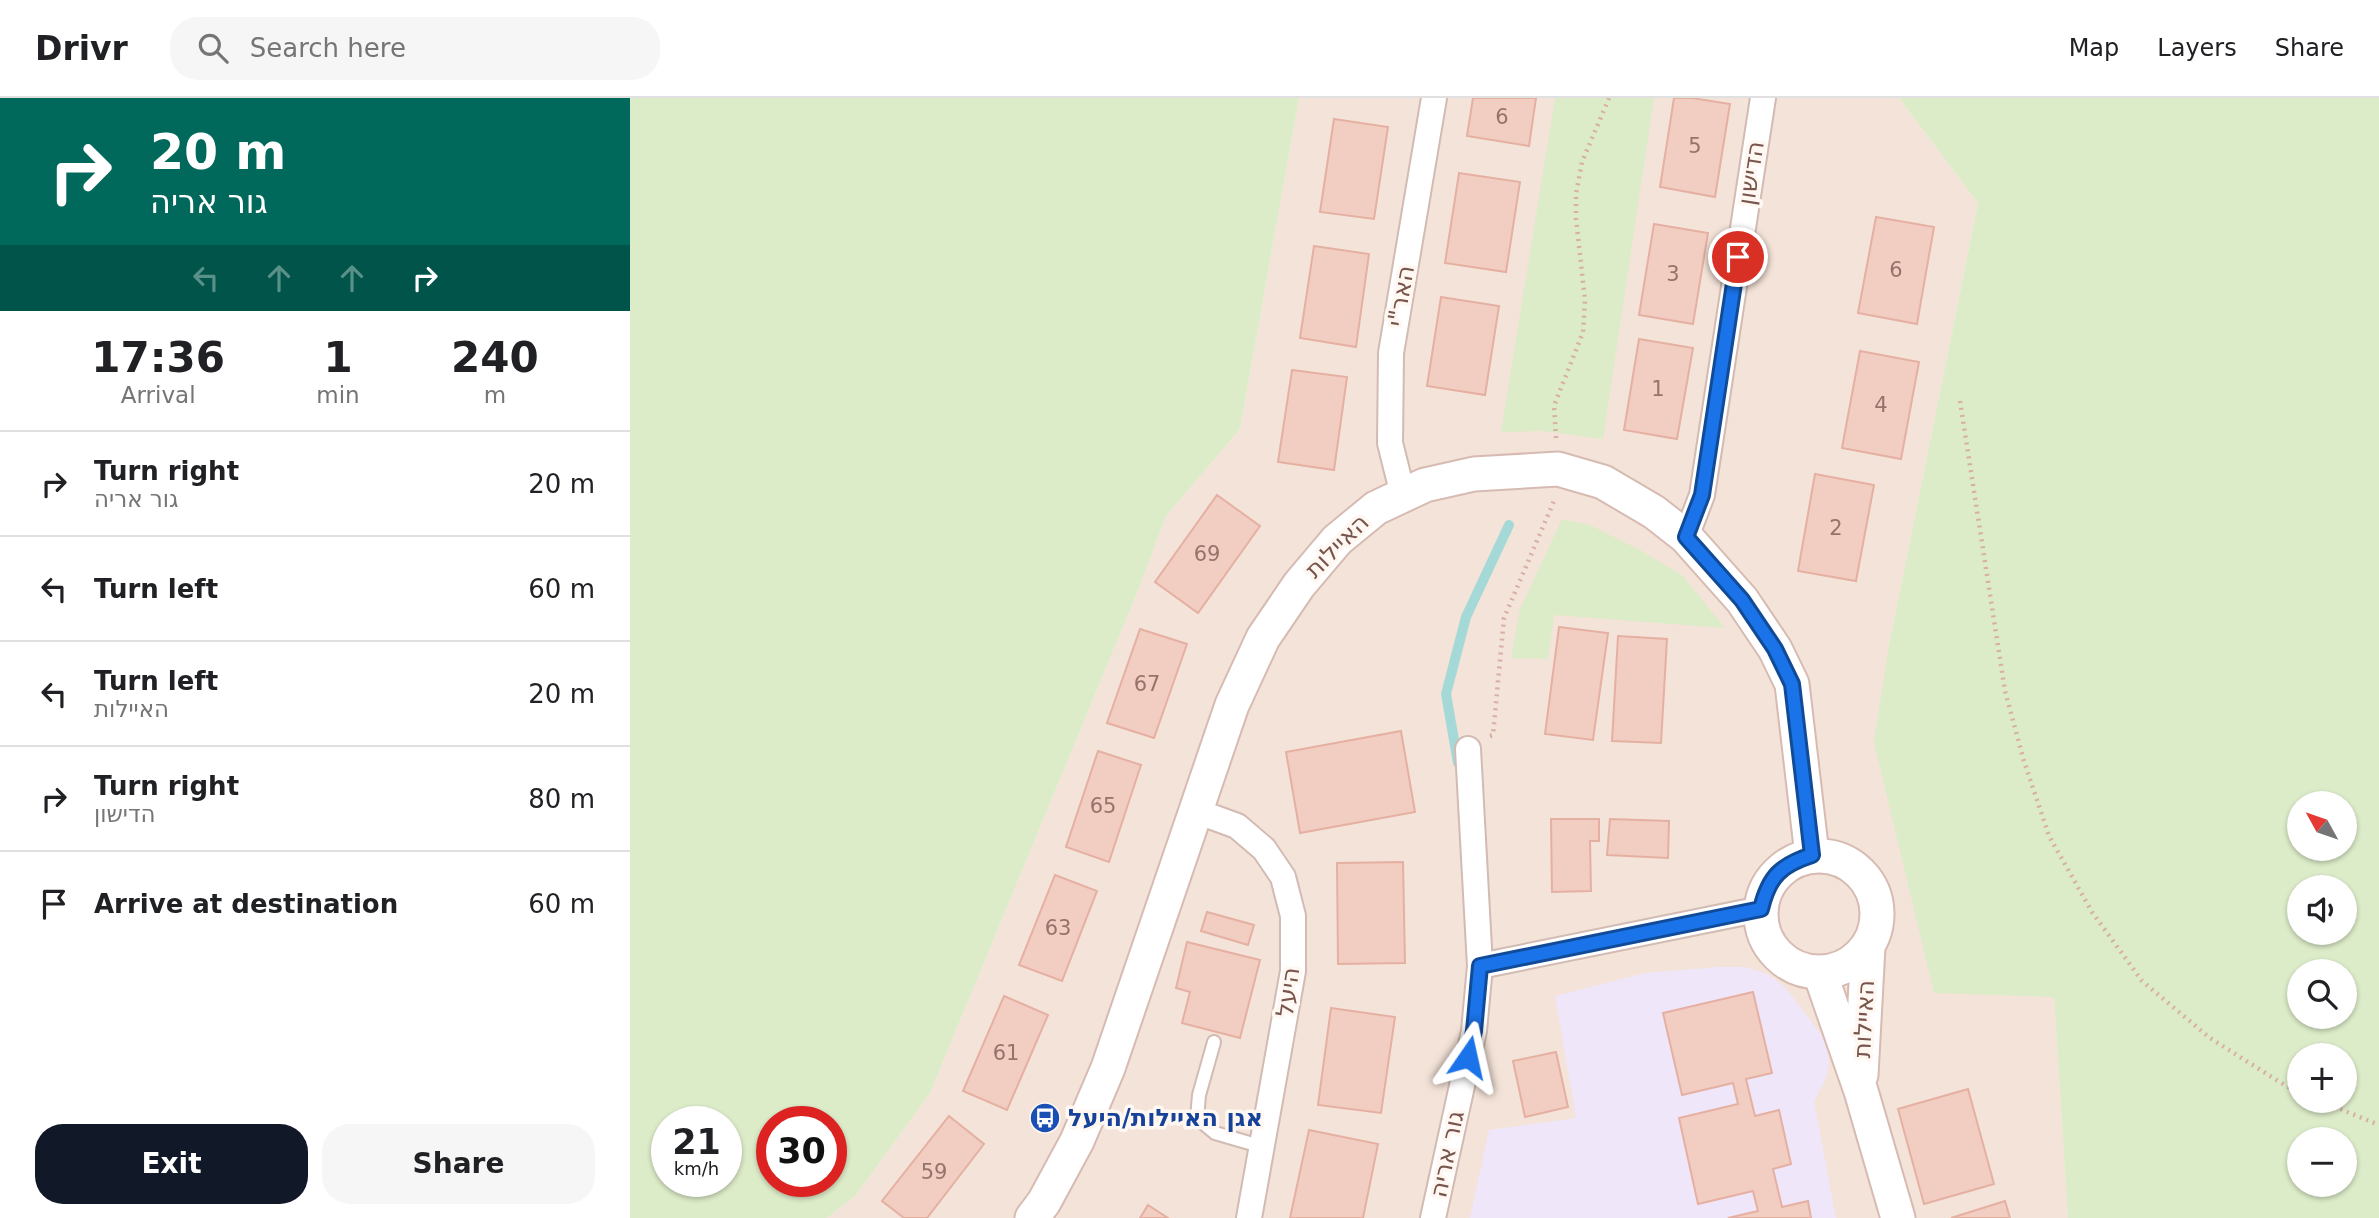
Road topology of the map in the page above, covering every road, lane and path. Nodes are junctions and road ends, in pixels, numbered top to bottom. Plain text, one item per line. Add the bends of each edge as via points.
1 (1434, 98) edge
2 (1609, 98) edge
3 (1763, 98) edge
4 (1960, 401) dead end
5 (1562, 471) junction
6 (1403, 495) junction
7 (1686, 537) junction
8 (1468, 748) joint
9 (1196, 811) junction
10 (1812, 855) junction
11 (1761, 909) junction
12 (1868, 947) junction
13 (1480, 966) junction
14 (1820, 973) junction
15 (1214, 1042) dead end
16 (2287, 1086) edge
17 (1861, 1091) junction
18 (2350, 1113) edge
19 (2379, 1125) edge
20 (1262, 1147) junction
21 (1032, 1218) edge
22 (1249, 1218) edge
23 (1433, 1218) edge
24 (1898, 1218) edge

1 - 6 street, האר"י via 1391,353 1390,443
2 - 5 path via 1582,162 1576,194 1585,300 1583,332 1554,406
3 - 7 street, הדישון via 1702,495
4 - 16 path via 2005,691 2049,836 2092,912 2142,981 2210,1038
5 - 6 street, האיילות via 1474,474
5 - 7 street, האיילות via 1603,482
5 - 8 path via 1504,618 1493,735
6 - 9 street, האיילות via 1376,508 1337,540 1263,638 1232,705
7 - 10 street, האיילות via 1742,600 1792,684
8 - 13 street, גור אריה
9 - 20 street, היעל via 1237,826 1264,849 1283,877 1293,916 1293,971
9 - 21 street, האיילות via 1108,1068 1077,1141
10 - 11 street via 1777,873 1765,890
10 - 12 street via 1832,856 1865,876 1878,911
11 - 13 street
11 - 14 street via 1762,929 1770,947 1784,962
12 - 14 street via 1855,961
12 - 17 street, האיילות
13 - 23 street, גור אריה via 1474,1031
14 - 17 street, האיילות
15 - 20 lane via 1197,1118 1215,1133
17 - 24 street, האיילות
18 - 19 path
20 - 22 street, היעל

